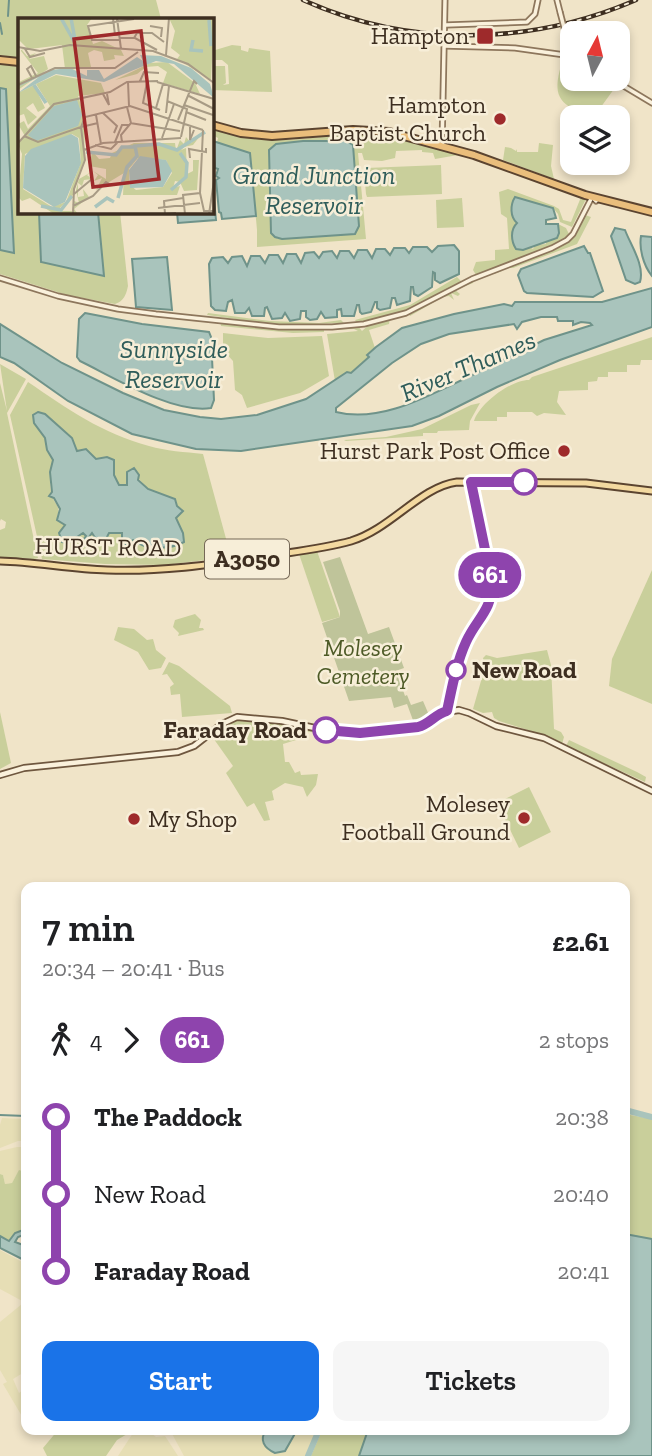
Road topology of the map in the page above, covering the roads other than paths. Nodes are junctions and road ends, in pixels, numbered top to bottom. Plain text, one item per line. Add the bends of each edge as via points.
1 (445, 0) edge
2 (557, 0) edge
3 (537, 1) edge
4 (562, 21) edge
5 (446, 25) junction
6 (446, 46) junction
7 (560, 54) edge
8 (0, 60) edge
9 (18, 62) edge
10 (630, 90) edge
11 (652, 103) edge
12 (214, 126) edge
13 (442, 147) junction
14 (597, 199) junction
15 (652, 212) edge
16 (0, 278) edge
17 (652, 491) edge
18 (3, 561) edge
19 (0, 775) edge
20 (652, 791) edge

1 - 5 street
2 - 4 street, bridge
3 - 5 street via 536,14 527,22
5 - 6 street
6 - 7 street
6 - 13 street
8 - 9 highway
10 - 11 street
12 - 13 highway via 272,136 389,132
13 - 14 highway
14 - 15 highway
14 - 16 street via 573,234 552,248 481,275 406,313 364,324 279,327 118,309
17 - 18 main road, HURST ROAD / A3050 via 551,482 457,482 438,487 390,523 364,536 303,550 161,569 107,570
19 - 20 main road via 24,768 183,751 237,717 355,733 423,726 436,715 456,710 544,738

